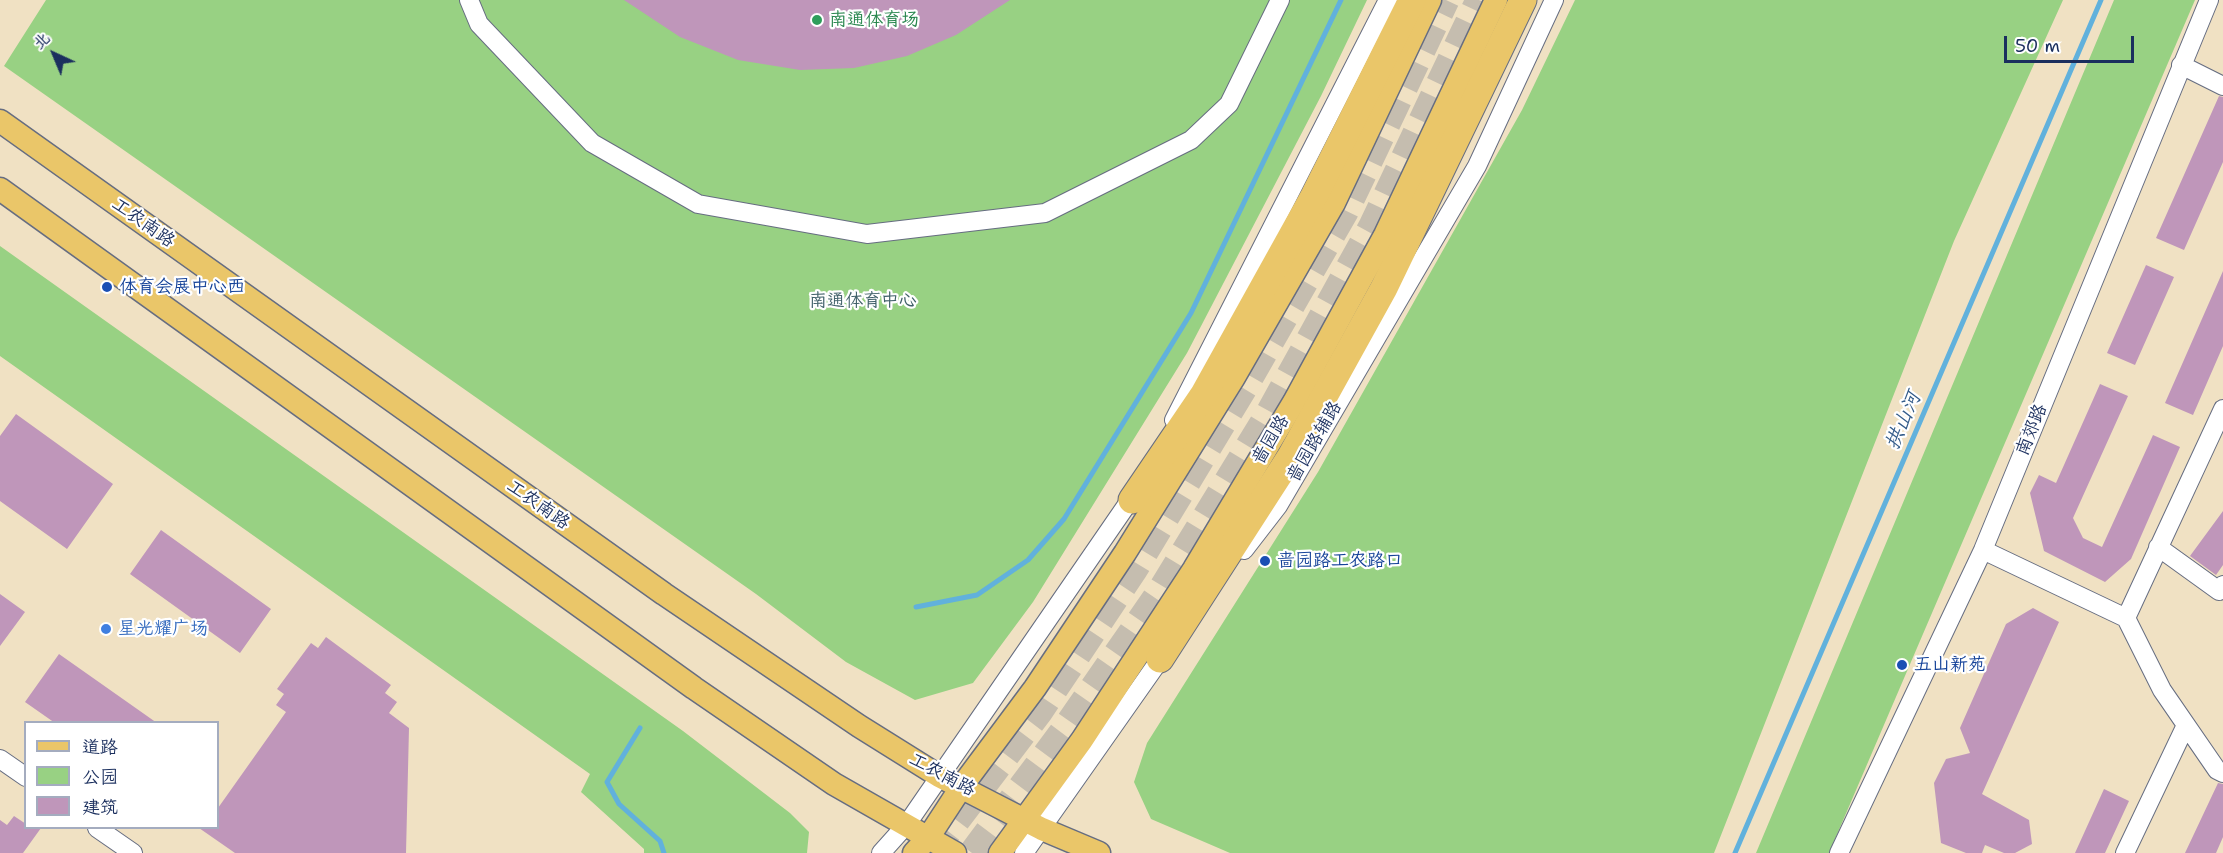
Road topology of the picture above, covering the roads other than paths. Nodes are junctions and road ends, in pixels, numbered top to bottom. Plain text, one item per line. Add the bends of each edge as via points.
1 (469, 0) edge
2 (1280, 0) edge
3 (1388, 0) edge
4 (1412, 0) edge
5 (1430, 0) edge
6 (1496, 0) edge
7 (1522, 0) edge
8 (1554, 0) edge
9 (2209, 0) edge
10 (2181, 66) junction
11 (2223, 86) edge
12 (0, 121) edge
13 (0, 189) edge
14 (2223, 409) edge
15 (2218, 434) edge
16 (1132, 500) junction
17 (2158, 548) junction
18 (1983, 550) junction
19 (2223, 585) edge
20 (2126, 618) junction
21 (1160, 659) junction
22 (2186, 725) junction
23 (0, 759) edge
24 (2223, 773) edge
25 (24, 776) edge
26 (939, 776) junction
27 (962, 786) junction
28 (1034, 823) junction
29 (906, 824) junction
30 (98, 829) edge
31 (921, 845) edge
32 (133, 853) edge
33 (881, 853) edge
34 (956, 853) edge
35 (1000, 853) edge
36 (1024, 853) edge
37 (1099, 853) edge
38 (1839, 853) edge
39 (2125, 853) edge

1 - 2 street via 479,24 592,143 698,204 867,234 1045,213 1191,140 1229,104
3 - 16 street
4 - 16 highway via 1314,196 1210,383
5 - 27 main road via 1334,203 1233,379 1119,562 1035,688
6 - 28 main road, 啬园路 via 1385,235 1294,402
7 - 21 highway via 1384,288 1291,456
8 - 21 street, 啬园路辅路 via 1477,166 1278,506
9 - 10 street, 南郊路
10 - 11 street
10 - 18 street, 南郊路
12 - 26 main road, 工农南路 via 664,594
13 - 29 main road via 694,688 834,784
14 - 15 street
15 - 17 street
16 - 26 street
17 - 19 street via 2219,591
17 - 20 street
18 - 20 street
18 - 38 street, 南郊路
20 - 22 street via 2162,690
21 - 28 street, 啬园路辅路
22 - 24 street
22 - 39 street
23 - 25 street
26 - 27 main road, 工农南路
26 - 29 street
27 - 28 main road, 工农南路
27 - 31 main road
28 - 35 main road, 啬园路
28 - 36 street, 啬园路辅路
28 - 37 main road, 工农南路
29 - 31 main road
29 - 33 street
30 - 32 street
31 - 34 main road

